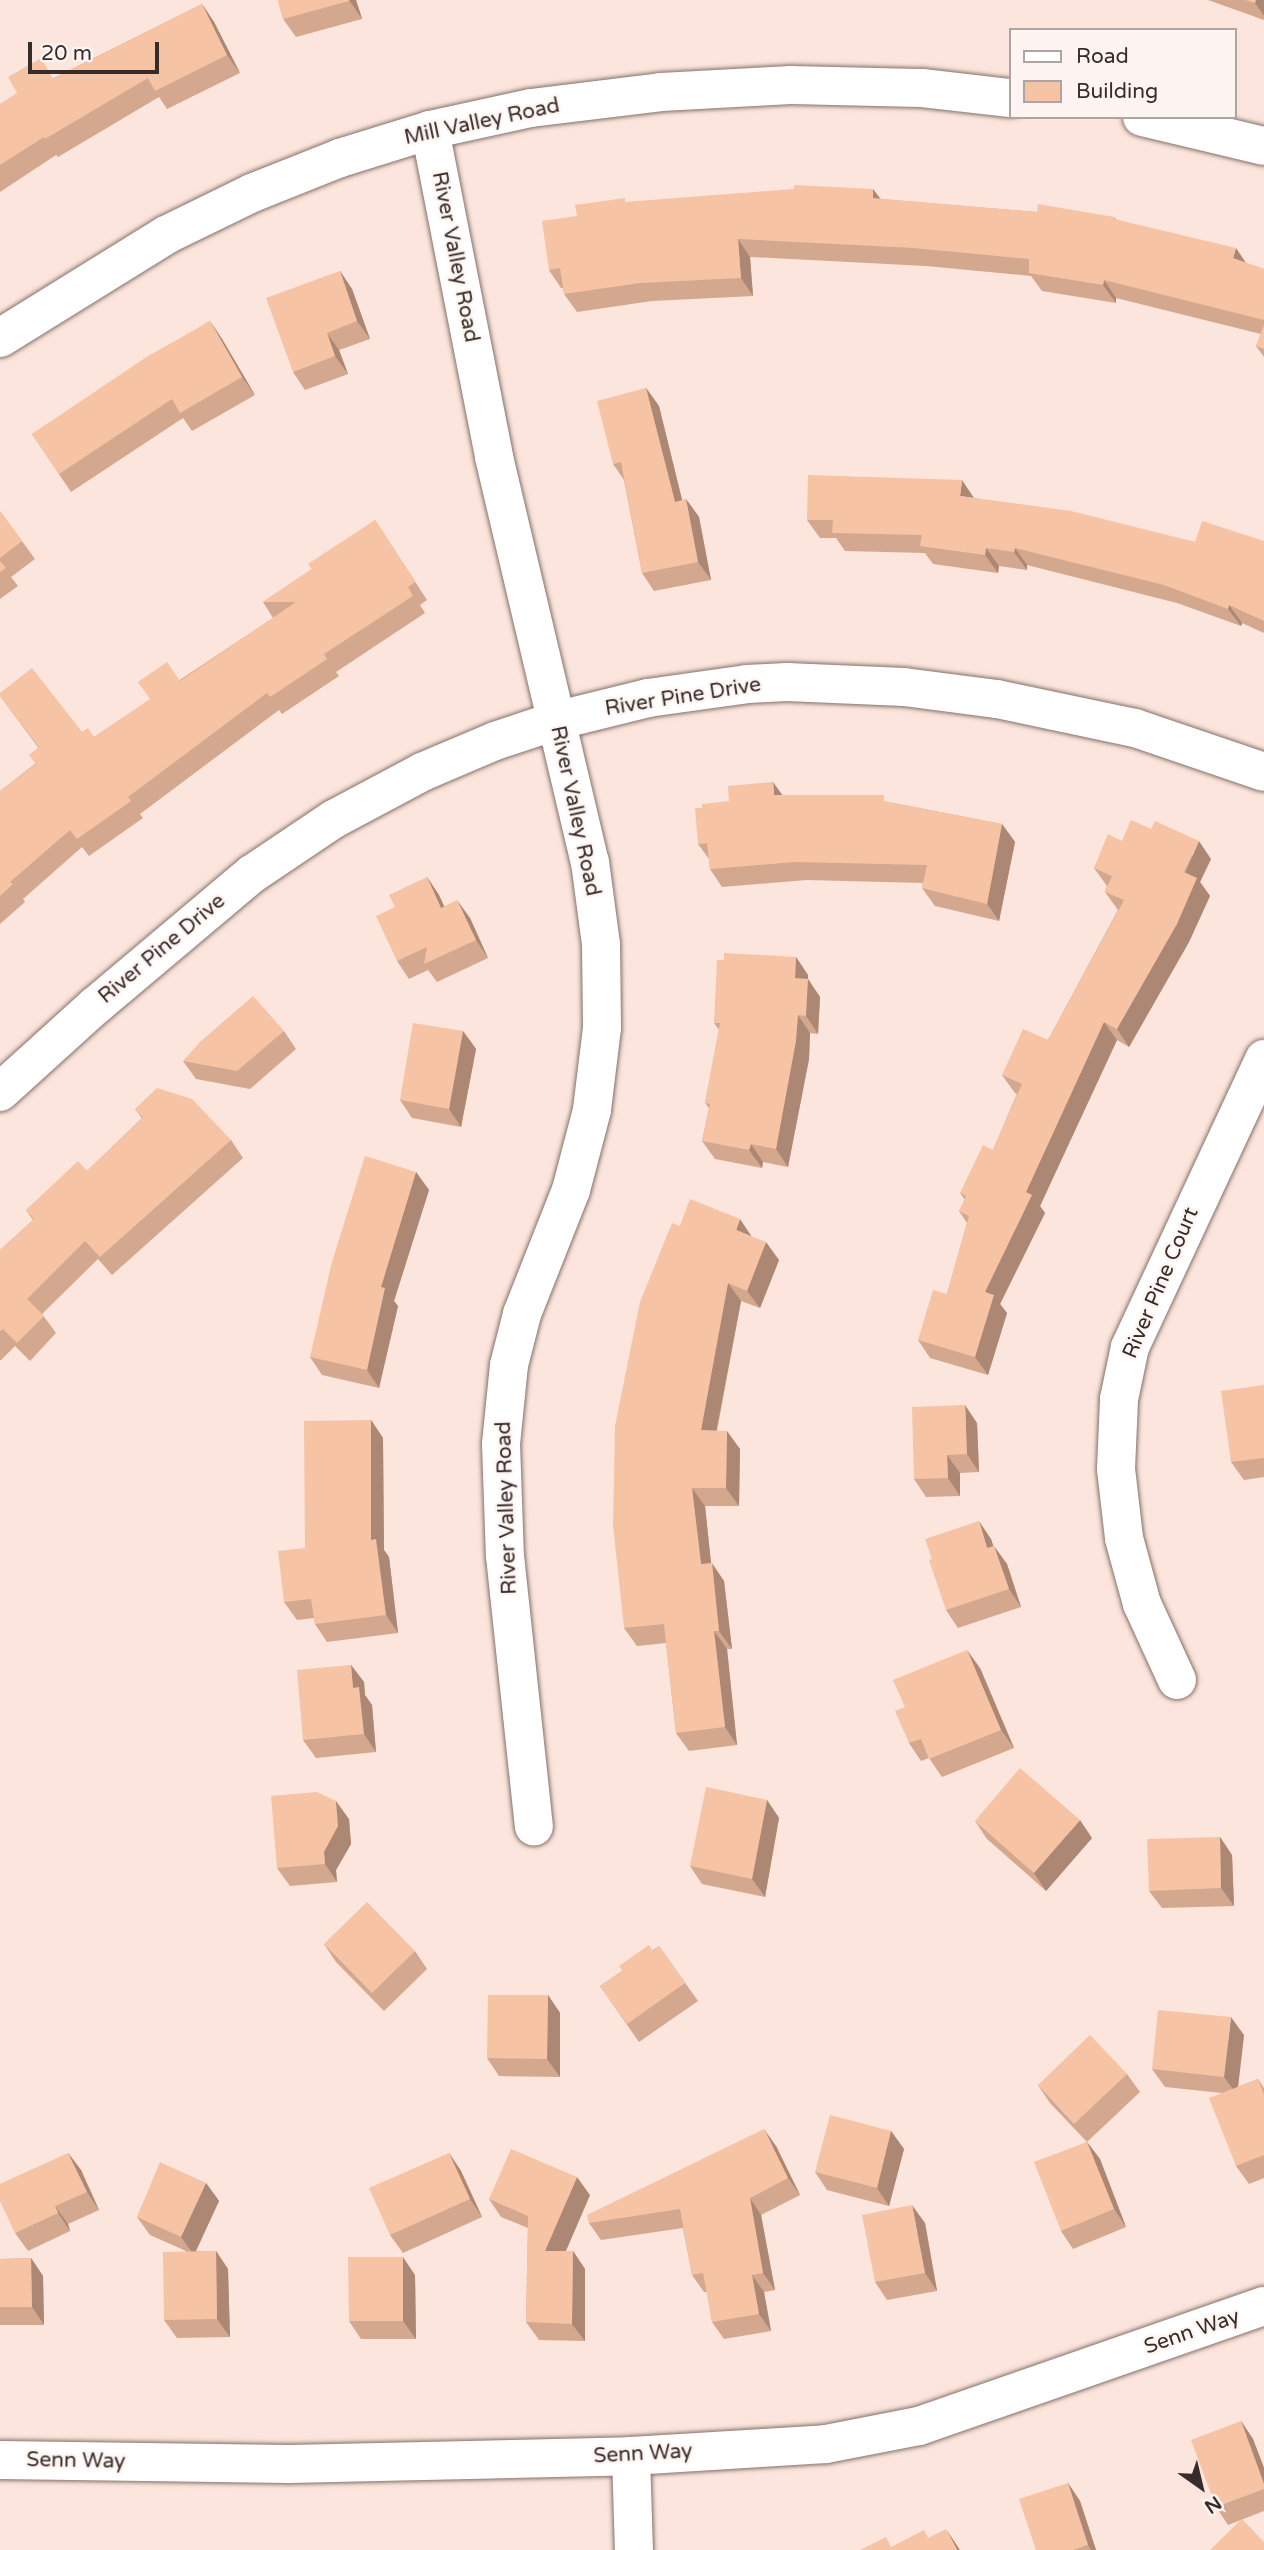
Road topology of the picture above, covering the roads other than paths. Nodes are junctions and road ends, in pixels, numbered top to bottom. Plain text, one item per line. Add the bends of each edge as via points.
1 (1009, 98) edge
2 (1152, 119) edge
3 (430, 130) junction
4 (1264, 146) edge
5 (0, 338) edge
6 (555, 722) junction
7 (1264, 772) edge
8 (1264, 1059) edge
9 (0, 1091) edge
10 (1177, 1680) dead end
11 (534, 1826) dead end
12 (1264, 2306) edge
13 (631, 2456) junction
14 (0, 2460) edge
15 (634, 2550) edge

1 - 3 street, Mill Valley Road via 922,88 791,85 661,92 531,108
2 - 4 street
3 - 5 street, Mill Valley Road via 340,158 252,193 166,235
3 - 6 street, River Valley Road via 494,457
6 - 7 street, River Pine Drive via 648,698 747,684 904,687 997,699 1135,729
6 - 9 street, River Pine Drive via 422,772 324,826 252,874
6 - 11 street, River Valley Road via 590,862 601,944 602,1028 592,1110 571,1190 522,1314 509,1365 501,1444 505,1556
8 - 10 street, River Pine Court via 1130,1347 1119,1399 1116,1469 1124,1538 1142,1604
12 - 13 street, Senn Way via 919,2426 826,2444
13 - 14 street, Senn Way via 289,2464
13 - 15 street

